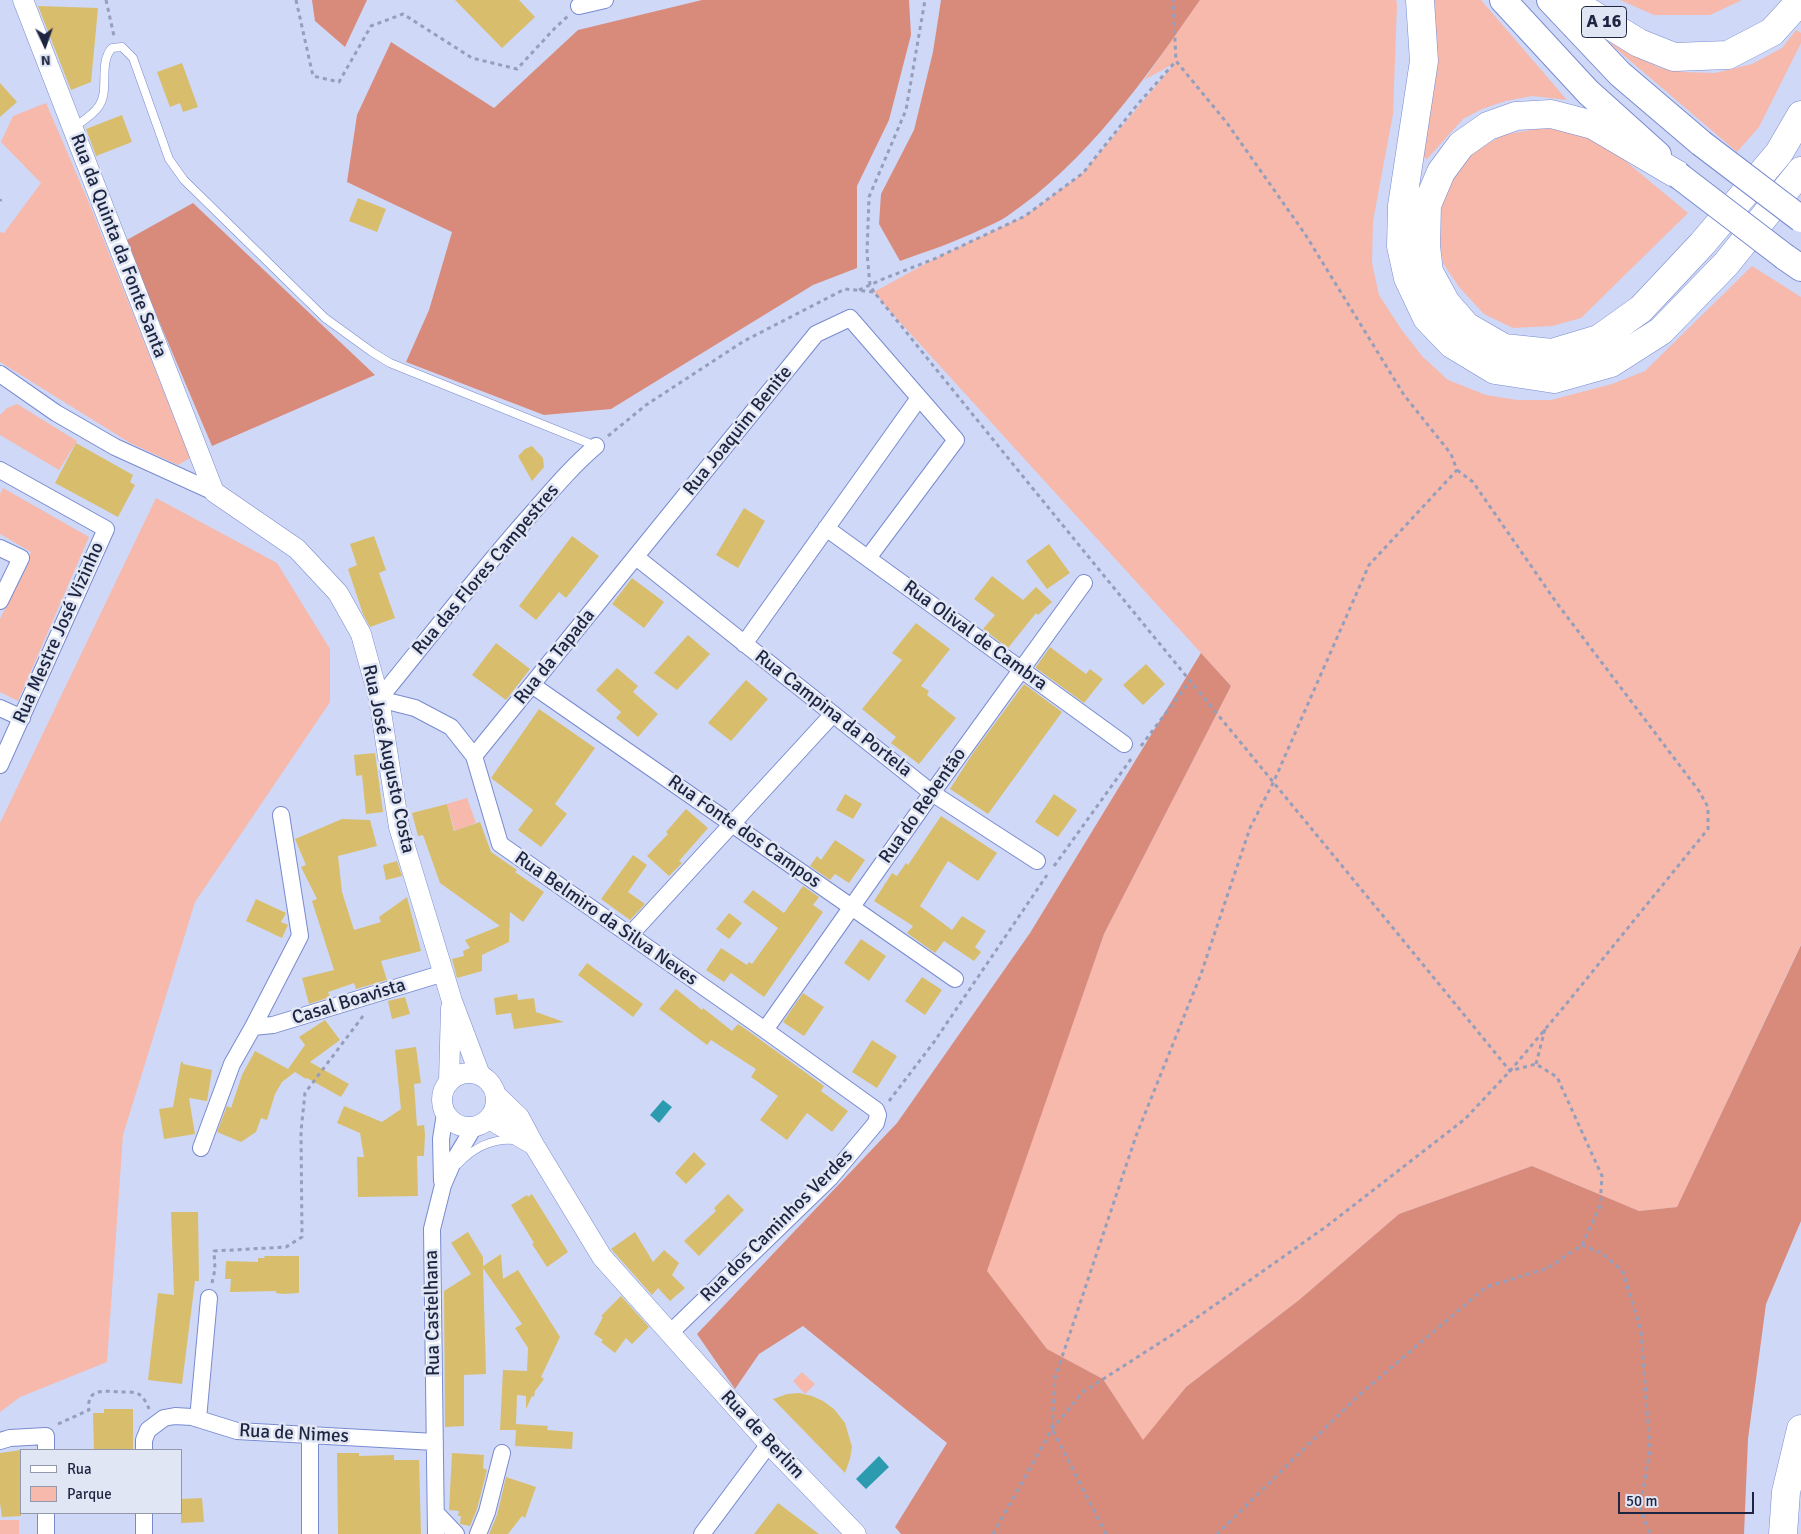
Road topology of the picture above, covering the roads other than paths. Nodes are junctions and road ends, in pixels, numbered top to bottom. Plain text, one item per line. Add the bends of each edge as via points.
1 (23, 0) edge
2 (605, 0) edge
3 (1420, 0) edge
4 (1503, 0) edge
5 (1550, 0) edge
6 (1568, 0) edge
7 (1801, 0) edge
8 (579, 6) road end
9 (1801, 116) edge
10 (73, 128) junction
11 (1801, 171) edge
12 (1678, 174) junction
13 (1801, 219) edge
14 (1793, 262) edge
15 (2, 381) edge
16 (919, 398) junction
17 (596, 446) joint
18 (0, 470) edge
19 (214, 492) junction
20 (826, 528) junction
21 (0, 548) edge
22 (636, 558) junction
23 (868, 558) junction
24 (1084, 584) dead end
25 (0, 602) edge
26 (744, 644) junction
27 (1021, 670) junction
28 (532, 685) junction
29 (379, 699) junction
30 (0, 708) edge
31 (833, 714) junction
32 (22, 718) junction
33 (1131, 751) road end
34 (474, 756) junction
35 (0, 765) edge
36 (932, 793) junction
37 (281, 815) dead end
38 (732, 824) junction
39 (1037, 861) dead end
40 (852, 907) junction
41 (630, 935) junction
42 (444, 973) junction
43 (955, 979) dead end
44 (452, 1001) junction
45 (253, 1027) junction
46 (765, 1030) junction
47 (480, 1075) junction
48 (449, 1082) junction
49 (496, 1095) junction
50 (445, 1114) junction
51 (878, 1115) joint
52 (482, 1123) junction
53 (534, 1145) junction
54 (201, 1148) dead end
55 (442, 1186) junction
56 (209, 1298) road end
57 (670, 1333) junction
58 (198, 1419) junction
59 (1801, 1429) edge
60 (310, 1435) junction
61 (0, 1441) edge
62 (435, 1442) junction
63 (46, 1443) edge
64 (769, 1444) junction
65 (144, 1449) edge
66 (502, 1454) dead end
67 (436, 1512) junction
68 (46, 1514) edge
69 (144, 1514) edge
70 (46, 1534) edge
71 (144, 1534) edge
72 (310, 1534) edge
73 (436, 1534) edge
74 (456, 1534) edge
75 (478, 1534) edge
76 (702, 1534) edge
77 (856, 1534) edge
78 (1783, 1534) edge

1 - 10 street, Rua da Quinta da Fonte Santa
2 - 8 street
3 - 11 highway via 1424,61 1402,206 1402,254 1408,278 1427,318 1452,344 1495,370 1554,379 1611,364 1661,331 1726,264
4 - 12 highway via 1588,92
5 - 13 highway, bridge via 1620,74 1701,143
6 - 7 highway, A 16 via 1639,44 1674,57 1728,55 1772,32
9 - 12 highway via 1779,153 1702,244 1641,309 1599,339 1552,353 1504,348 1466,326 1446,303 1429,272 1427,205 1441,172 1461,145 1488,126 1516,116 1551,114 1593,125
10 - 17 lane via 100,105 106,58 116,47 122,47 133,58 169,159 184,180 324,318 390,363
10 - 19 street, Rua da Quinta da Fonte Santa
12 - 14 highway, bridge
15 - 19 street, Rua José Augusto Costa via 115,447
16 - 20 street
16 - 22 street, Rua Joaquim Benite via 850,318 816,334
16 - 23 street via 956,440
17 - 29 street, Rua das Flores Campestres via 577,462 507,541
18 - 32 street, Rua Mestre José Vizinho via 106,529
19 - 29 street, Rua José Augusto Costa via 297,549 338,593 361,634
20 - 23 street, Rua Olival de Cambra
20 - 26 street
21 - 25 street via 21,558
22 - 26 street, Rua Campina da Portela
22 - 28 street, Rua da Tapada
23 - 27 street, Rua Olival de Cambra
24 - 27 street, Rua do Rebentão
26 - 31 street, Rua Campina da Portela
27 - 33 street, Rua Olival de Cambra
27 - 36 street, Rua do Rebentão
28 - 34 street, Rua da Tapada
28 - 38 street, Rua Fonte dos Campos
29 - 34 street, Rua Belmiro da Silva Neves via 415,708 451,727
29 - 42 street, Rua José Augusto Costa via 399,827
30 - 32 street
31 - 36 street, Rua Campina da Portela
31 - 38 street
32 - 35 street, Rua Mestre José Vizinho
34 - 41 street, Rua Belmiro da Silva Neves via 500,844
36 - 39 street, Rua Campina da Portela
36 - 40 street, Rua do Rebentão
37 - 45 street, Casal Boavista via 300,936
38 - 40 street, Rua Fonte dos Campos
38 - 41 street
40 - 43 street, Rua Fonte dos Campos
40 - 46 street, Rua do Rebentão
41 - 46 street, Rua Belmiro da Silva Neves
42 - 44 street, Rua José Augusto Costa
42 - 45 street, Casal Boavista via 273,1025
44 - 47 street, Rua José Augusto Costa
44 - 48 street, Rua José Augusto Costa
45 - 54 street, Casal Boavista via 232,1064
46 - 51 street, Rua Belmiro da Silva Neves via 874,1107
47 - 48 street via 463,1073
47 - 49 street, Rua José Augusto Costa via 493,1087
48 - 50 street, Rua José Augusto Costa via 442,1097
49 - 52 street via 496,1104
49 - 53 street, Rua José Augusto Costa via 519,1117
50 - 52 street, Rua José Augusto Costa via 457,1125 466,1127
50 - 55 street, Rua Castelhana via 441,1139
51 - 57 street, Rua dos Caminhos Verdes via 876,1123 830,1178
52 - 53 street, Rua José Augusto Costa
52 - 55 street, Rua Castelhana via 453,1162
53 - 55 lane via 507,1140 482,1145 462,1160
53 - 57 street, Rua José Augusto Costa via 602,1257
55 - 62 street, Rua Castelhana via 432,1229
56 - 58 street
57 - 64 street, Rua de Berlim
58 - 60 street, Rua de Nimes via 236,1431
58 - 65 street, Rua de Nimes via 185,1416 164,1418 148,1430
59 - 78 highway via 1786,1492
60 - 62 street, Rua de Nimes
60 - 72 street
61 - 63 street via 10,1438
62 - 67 street, Rua Castelhana
64 - 76 street
64 - 77 street, Rua de Berlim
66 - 75 street
67 - 73 street, Rua Castelhana
67 - 74 street
68 - 70 street
69 - 71 street

